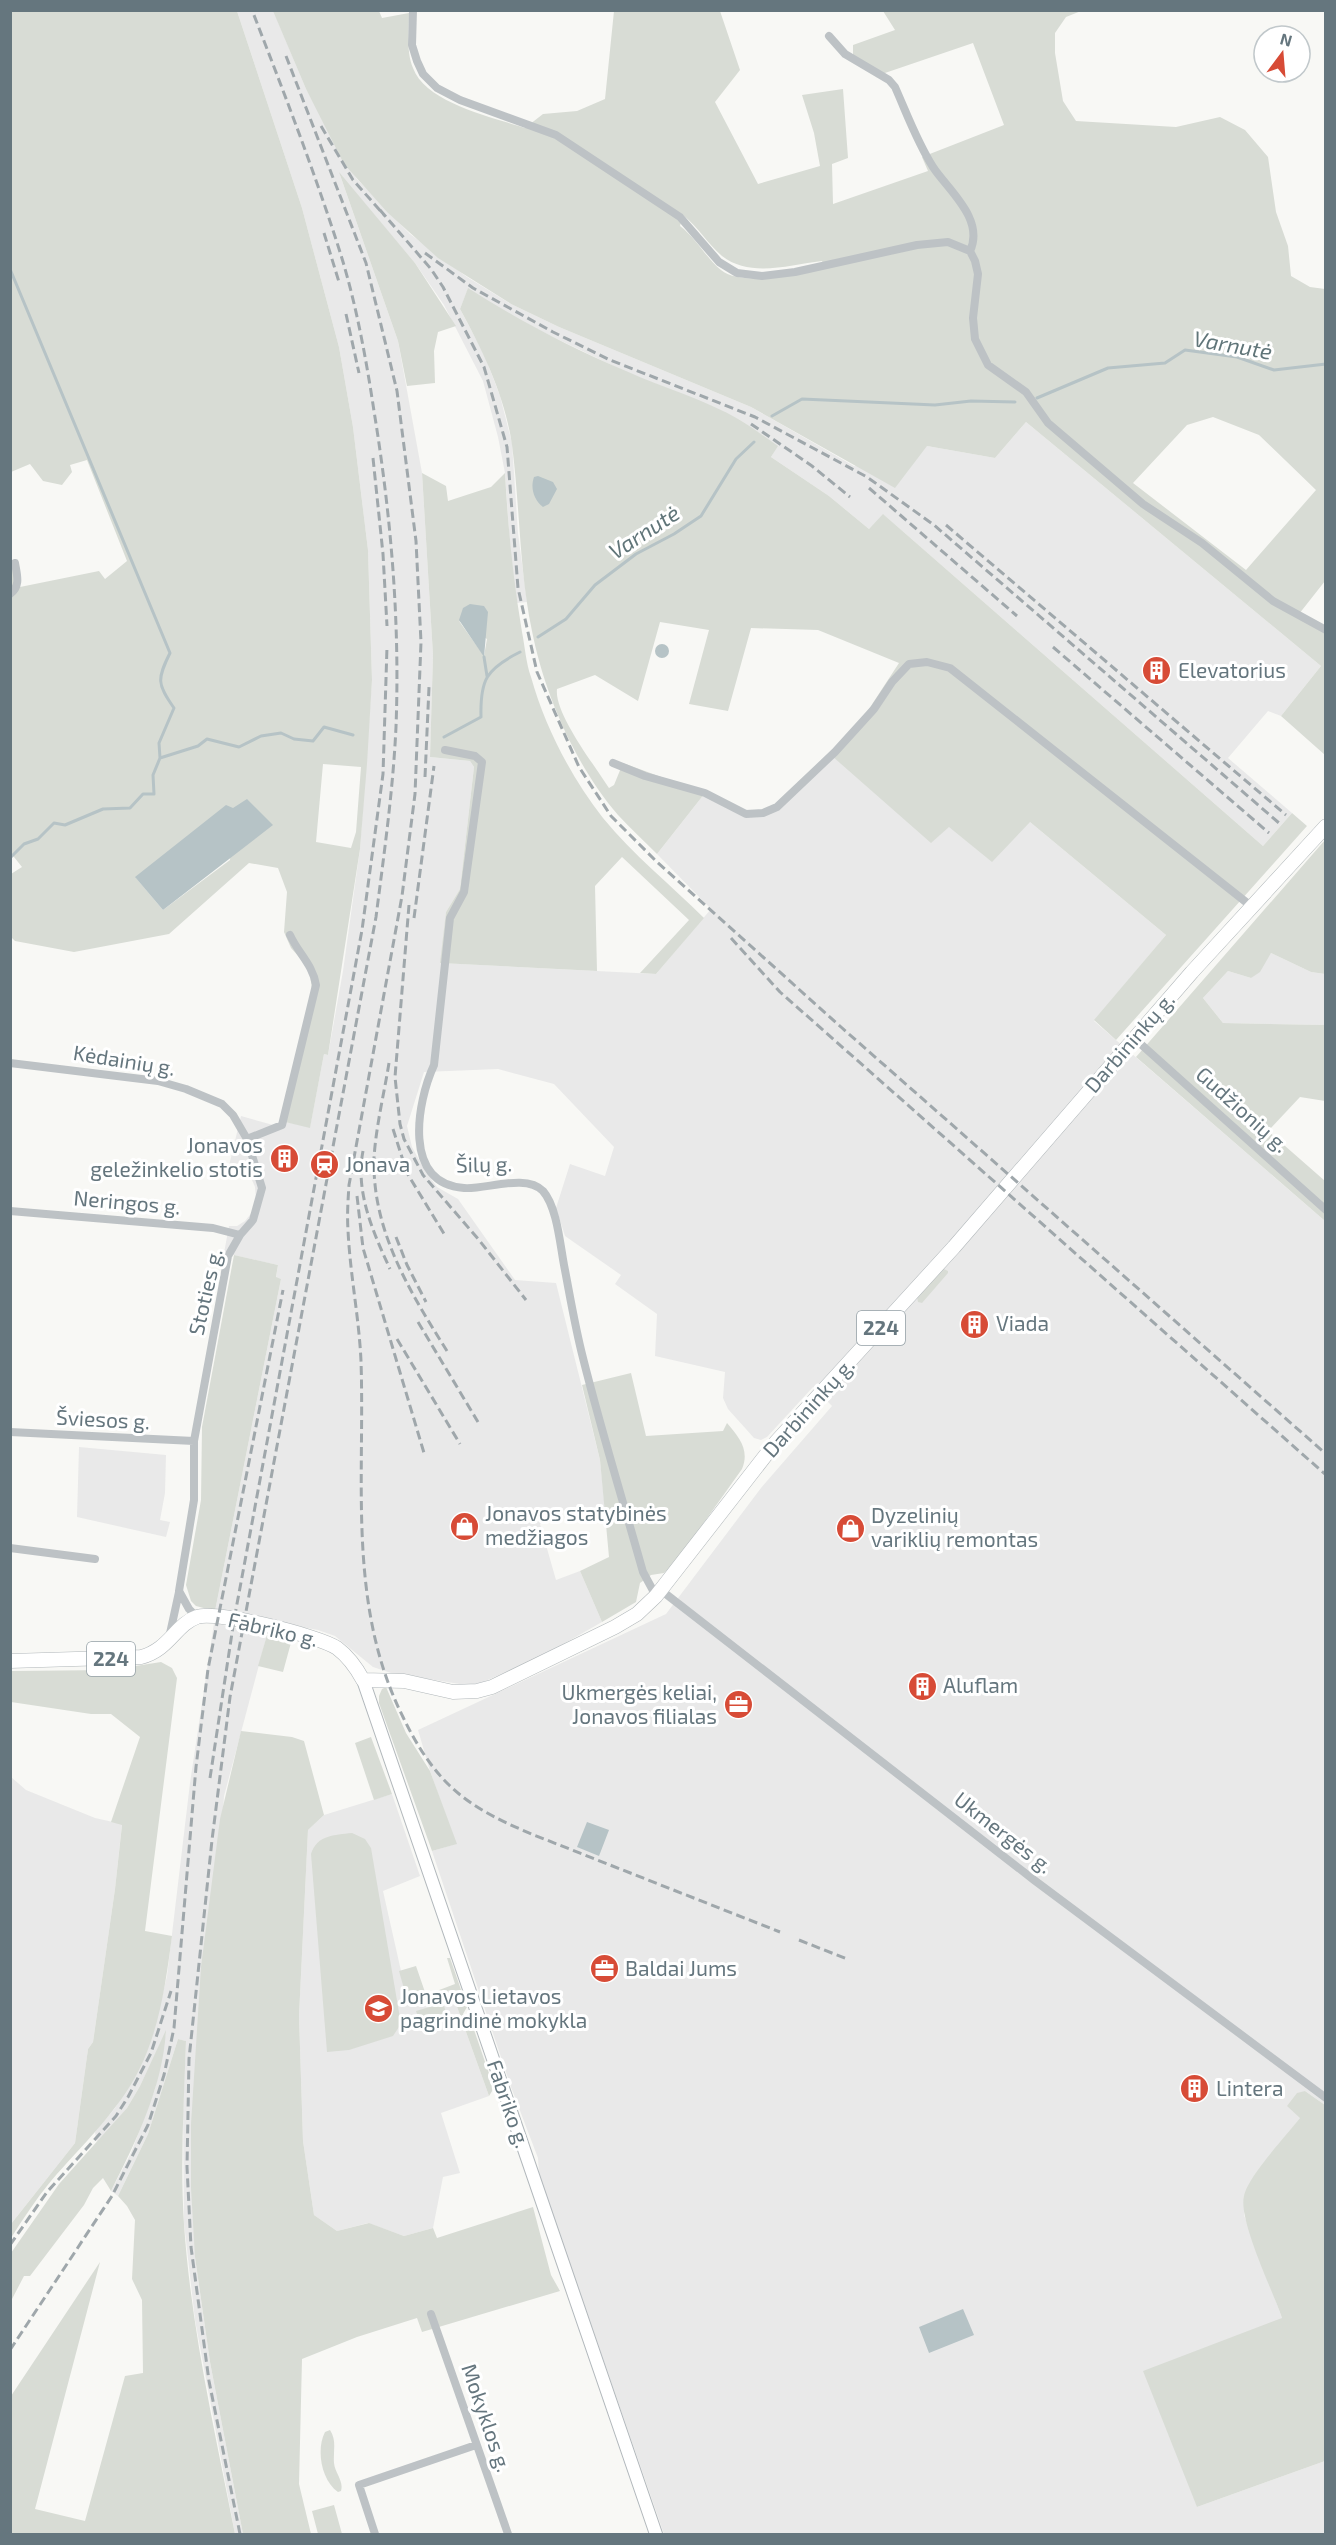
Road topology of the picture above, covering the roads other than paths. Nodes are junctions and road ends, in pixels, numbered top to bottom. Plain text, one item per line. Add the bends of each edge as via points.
1 (413, 10) edge
2 (829, 36) dead end
3 (970, 251) junction
4 (15, 563) dead end
5 (10, 594) edge
6 (1326, 630) edge
7 (445, 750) dead end
8 (614, 763) dead end
9 (1326, 826) edge
10 (1251, 906) junction
11 (290, 935) dead end
12 (1134, 1038) junction
13 (10, 1063) edge
14 (247, 1138) junction
15 (1326, 1210) edge
16 (10, 1212) edge
17 (240, 1235) junction
18 (10, 1432) edge
19 (194, 1441) junction
20 (10, 1548) edge
21 (95, 1559) dead end
22 (179, 1591) junction
23 (659, 1594) junction
24 (197, 1617) junction
25 (167, 1643) junction
26 (10, 1661) edge
27 (363, 1680) junction
28 (1326, 2098) edge
29 (431, 2314) dead end
30 (476, 2445) junction
31 (375, 2535) edge
32 (508, 2535) edge
33 (656, 2535) edge

1 - 3 street via 412,45 423,74 437,87 460,100 556,135 680,217 719,261 737,273 762,276 795,272 916,245 948,242
2 - 3 street via 845,54 895,87 933,167 958,197 970,222 974,242
3 - 6 street via 978,274 975,339 988,365 1026,393 1048,423 1143,504 1202,543 1273,601
4 - 5 street via 18,580 16,590
7 - 23 street, Šilų g. via 475,756 482,762 464,892 450,918 434,1065 418,1127 421,1152 432,1173 446,1184 464,1188 526,1182 543,1190 554,1214 582,1356 643,1572
8 - 10 street via 705,793 746,814 763,813 777,807 835,752 909,664 927,662 950,668
9 - 10 main road, Darbininkų g. / 224
10 - 12 main road, Darbininkų g. / 224
11 - 14 street via 297,952 310,965 316,985 282,1125
12 - 15 street, Gudžionių g.
12 - 23 main road, Darbininkų g. / 224 via 960,1240 776,1442
13 - 14 street, Kėdainių g. via 186,1089 222,1104
14 - 17 street, Stoties g. via 262,1188 254,1220
16 - 17 street, Neringos g. via 213,1228
17 - 19 street, Stoties g. via 228,1256
18 - 19 street, Šviesos g.
19 - 22 street, Stoties g. via 194,1500
20 - 21 street
22 - 24 street
22 - 25 street, Stoties g.
23 - 27 main road, Darbininkų g. / 224 via 637,1614 608,1631 492,1687 453,1692 404,1680
23 - 28 street, Ukmergės g.
24 - 25 main road, 224
24 - 27 main road, Fabriko g. via 218,1617 315,1637 337,1648
25 - 26 main road, 224 via 153,1654 126,1659
27 - 33 street, Fabriko g.
29 - 30 street, Mokyklos g.
30 - 31 street via 359,2485
30 - 32 street, Mokyklos g.

